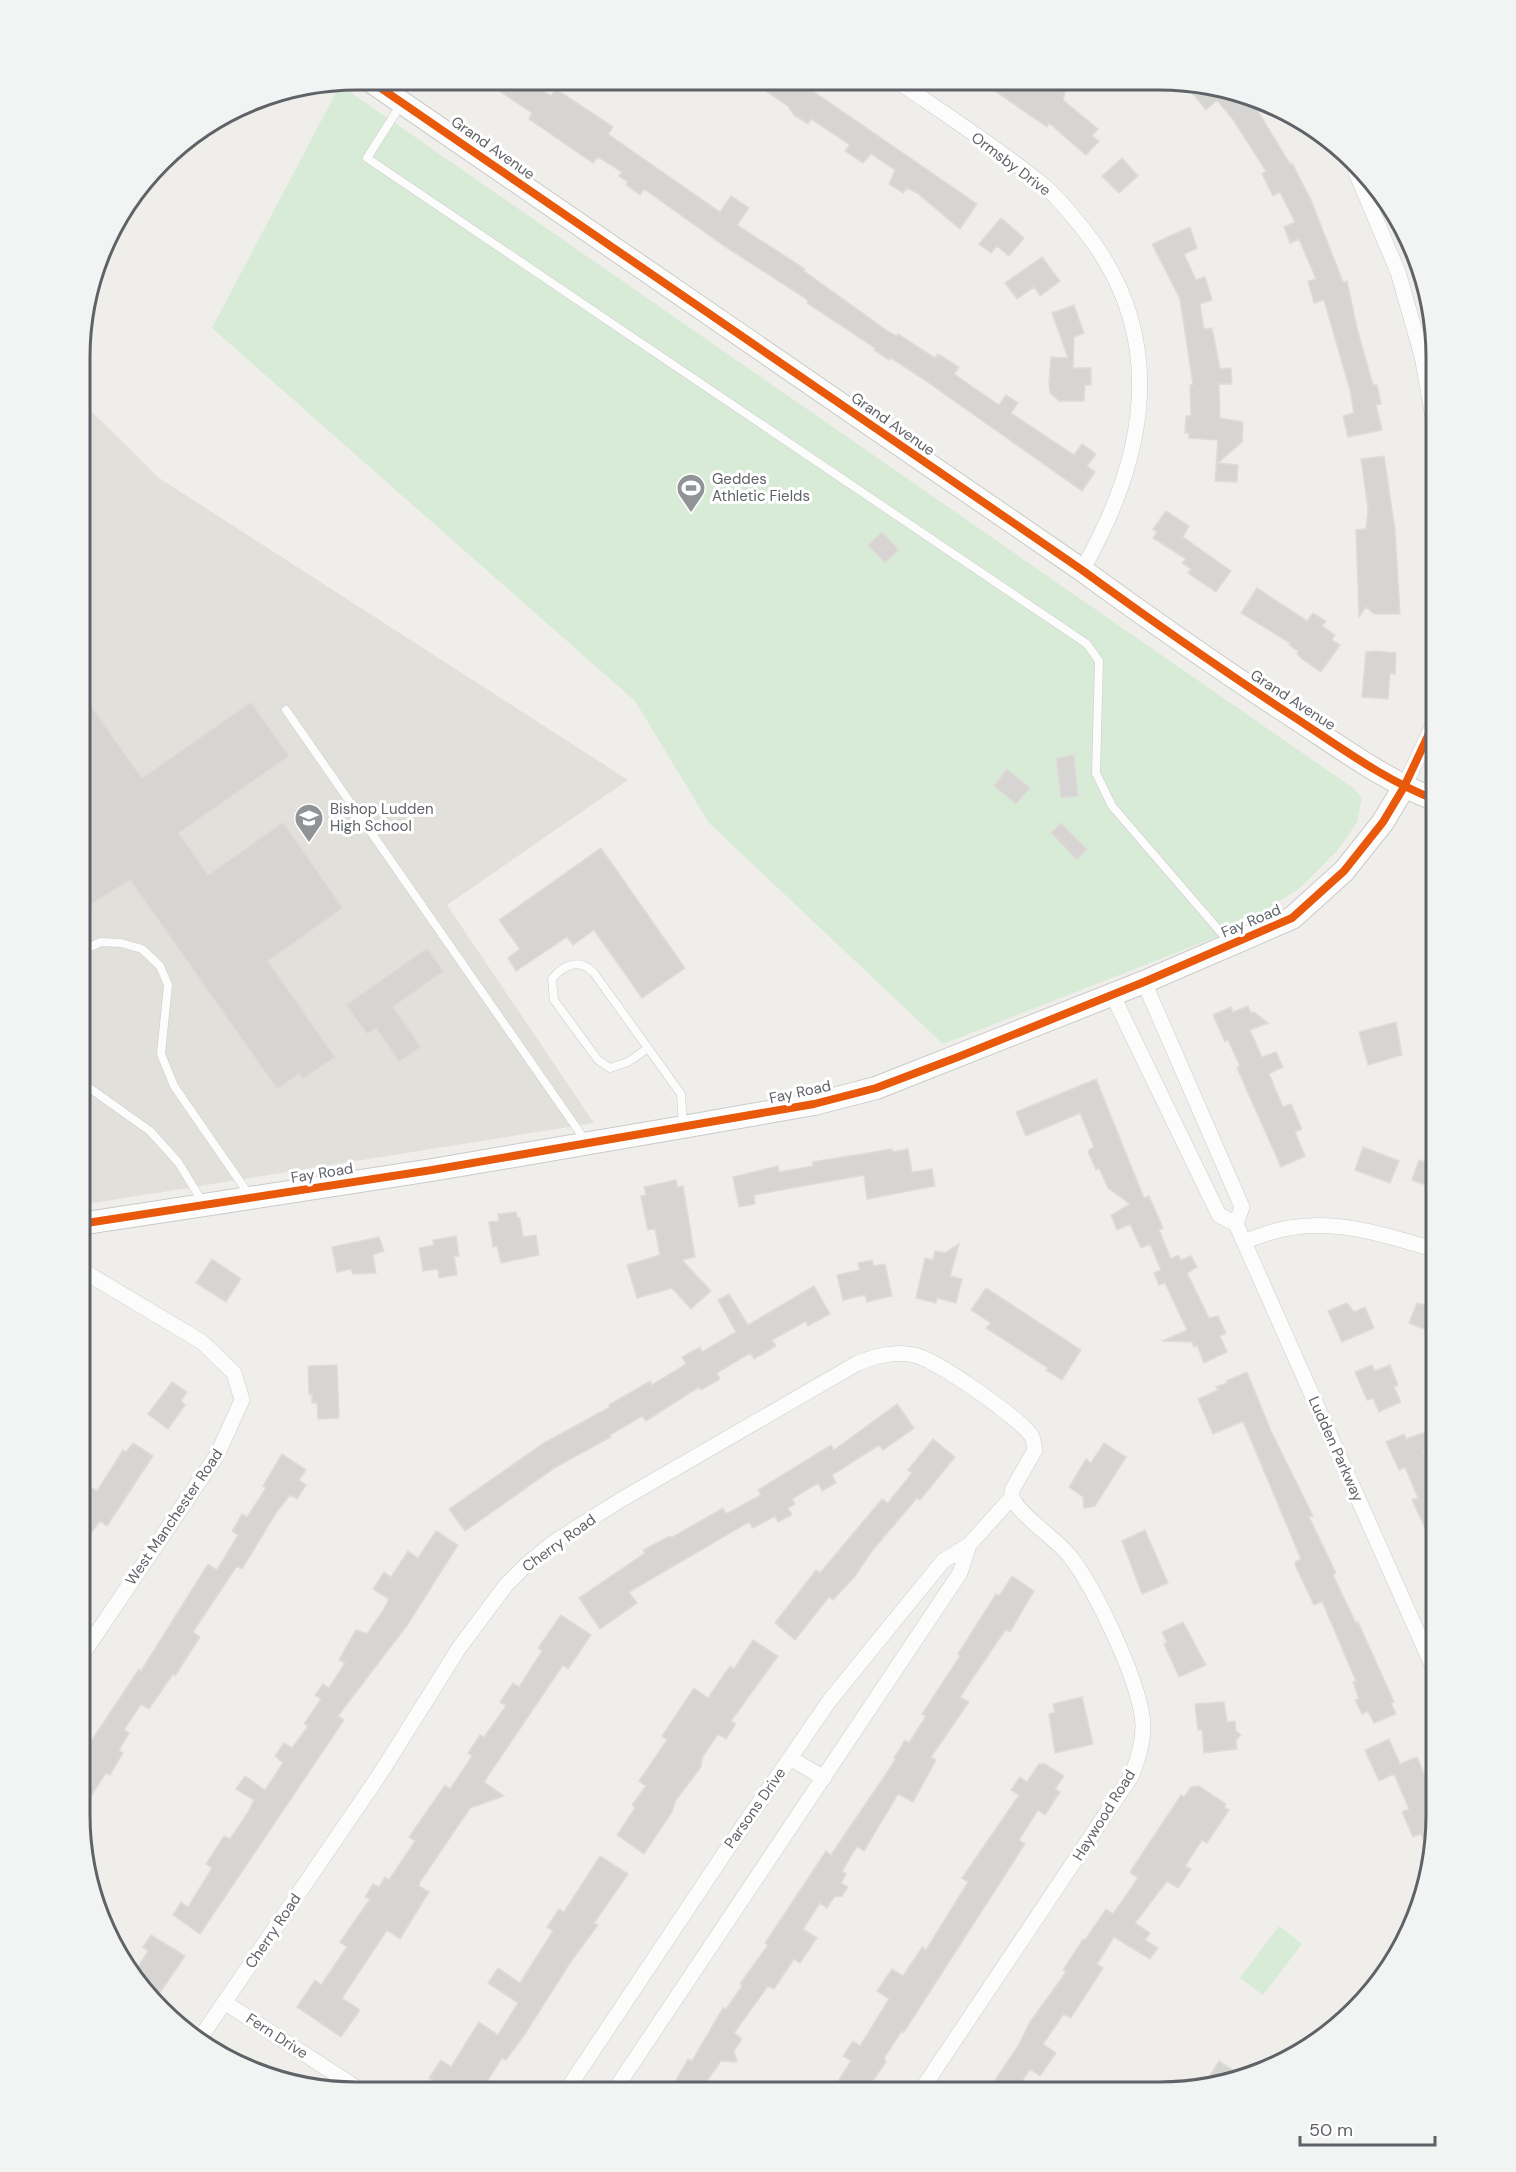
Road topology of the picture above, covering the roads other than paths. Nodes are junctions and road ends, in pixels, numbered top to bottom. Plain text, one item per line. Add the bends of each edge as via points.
1 (384, 90) edge
2 (910, 90) edge
3 (402, 102) junction
4 (1359, 180) edge
5 (1426, 378) edge
6 (1082, 570) junction
7 (286, 710) dead end
8 (1426, 740) edge
9 (1404, 787) junction
10 (1426, 796) edge
11 (1231, 944) junction
12 (90, 947) edge
13 (1144, 982) junction
14 (1112, 994) junction
15 (648, 1048) junction
16 (90, 1088) edge
17 (683, 1127) junction
18 (587, 1143) junction
19 (252, 1198) junction
20 (204, 1205) junction
21 (90, 1222) edge
22 (1236, 1224) junction
23 (1244, 1241) junction
24 (1426, 1247) edge
25 (90, 1275) edge
26 (1012, 1497) junction
27 (969, 1545) junction
28 (90, 1643) edge
29 (1426, 1651) edge
30 (790, 1758) junction
31 (824, 1778) junction
32 (225, 2002) junction
33 (203, 2033) edge
34 (347, 2081) edge
35 (572, 2082) edge
36 (620, 2082) edge
37 (927, 2082) edge

1 - 3 street, Grand Avenue
2 - 6 street, Ormsby Drive via 1043,185 1078,222 1108,263 1125,300 1139,356 1141,396 1136,439 1105,531
3 - 6 street, Grand Avenue
3 - 11 lane via 367,158 1087,644 1099,661 1096,773 1112,806
4 - 5 street via 1398,272
6 - 9 street, Grand Avenue via 1199,654
7 - 18 lane
8 - 9 street
9 - 10 street
9 - 11 street, Fay Road via 1383,822 1336,879 1292,918
11 - 13 street, Fay Road
12 - 19 lane via 101,942 121,943 142,949 160,966 168,985 161,1054 174,1086
13 - 14 street, Fay Road
13 - 22 street, Ludden Parkway via 1242,1207
14 - 17 street, Fay Road via 876,1088 814,1104
14 - 22 street, Ludden Parkway via 1219,1215
15 - 15 lane via 587,965 575,963 552,979 554,1000 598,1060 610,1068 628,1062
15 - 17 lane via 681,1094
16 - 20 lane via 150,1131 178,1162
17 - 18 street, Fay Road
18 - 19 street, Fay Road
19 - 20 street, Fay Road
20 - 21 street, Fay Road
22 - 23 street, Ludden Parkway
23 - 24 street via 1288,1228 1330,1225
23 - 29 street, Ludden Parkway
25 - 28 street, West Manchester Road via 202,1342 234,1373 242,1400 217,1455
26 - 27 street, Parsons Drive
26 - 32 street, Cherry Road via 1012,1490 1035,1450 1032,1436 937,1363 915,1354 881,1354 856,1364 554,1542 506,1585 459,1648 380,1774
26 - 37 street, Haywood Road via 1069,1556 1095,1598 1125,1663 1139,1705 1142,1749 1126,1784
27 - 30 street, Parsons Drive via 943,1561 830,1700
27 - 31 street, Parsons Drive via 960,1573
30 - 31 street
30 - 35 street, Parsons Drive
31 - 36 street, Parsons Drive
32 - 33 street, Cherry Road
32 - 34 street, Fern Drive

